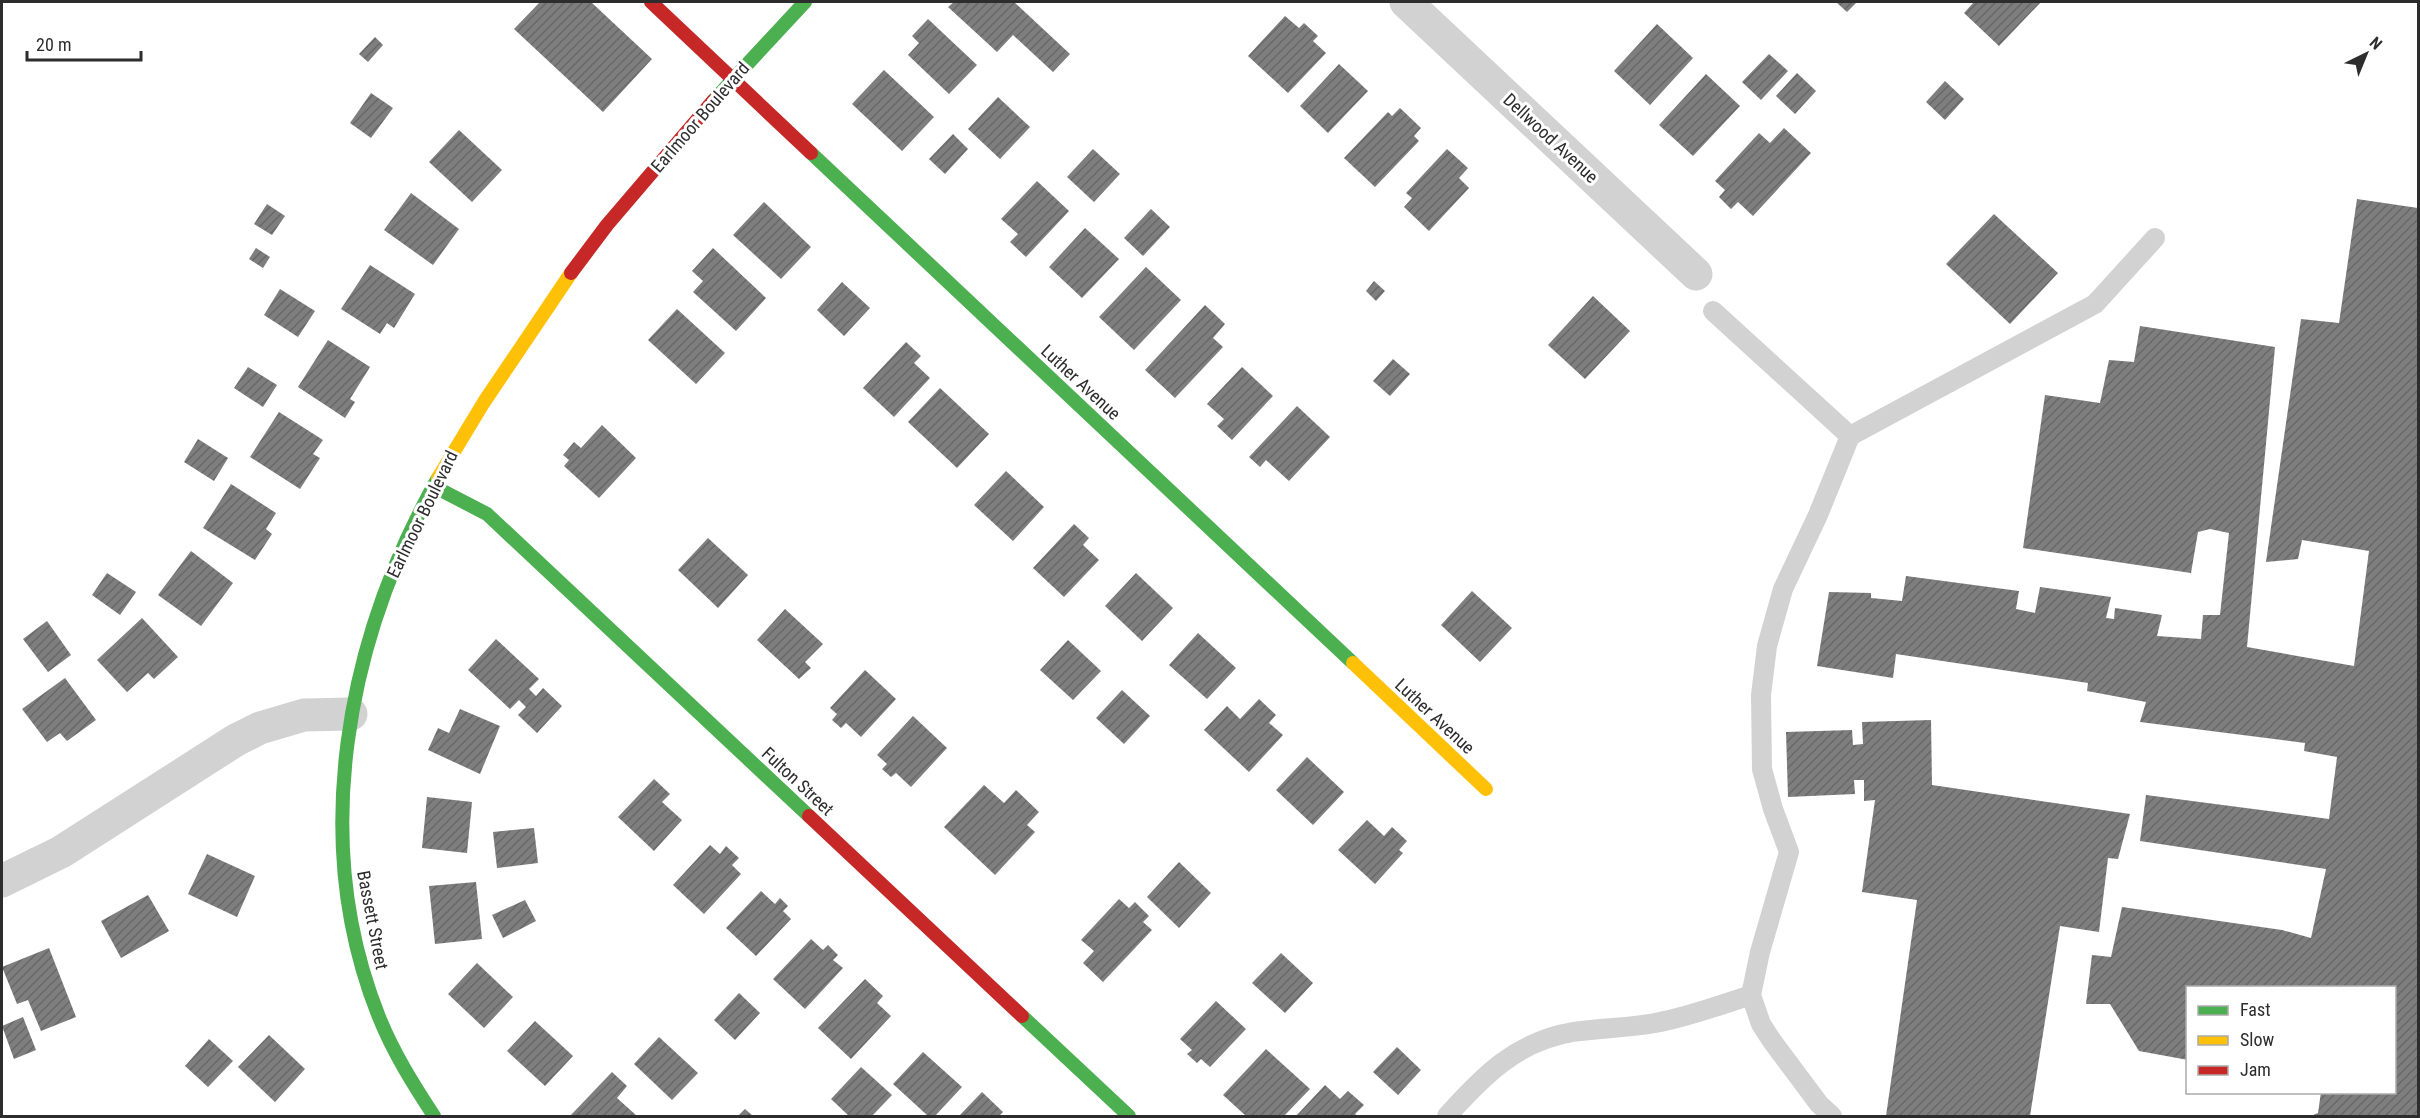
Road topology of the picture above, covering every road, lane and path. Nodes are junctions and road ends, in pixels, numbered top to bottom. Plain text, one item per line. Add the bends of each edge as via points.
1 (651, 2) edge
2 (805, 2) edge
3 (1406, 2) edge
4 (733, 79) junction
5 (2155, 238) dead end
6 (1696, 274) dead end
7 (1713, 311) dead end
8 (1850, 436) junction
9 (433, 486) junction
10 (351, 714) junction
11 (1486, 789) dead end
12 (2, 881) edge
13 (1751, 995) junction
14 (434, 1116) edge
15 (1129, 1116) edge
16 (1447, 1116) edge
17 (1832, 1116) edge

1 - 4 street, Luther Avenue
2 - 4 street, Earlmoor Boulevard
3 - 6 street, Dellwood Avenue
4 - 9 street, Earlmoor Boulevard via 579,263 464,433
4 - 11 street, Luther Avenue
5 - 8 lane via 2095,304
7 - 8 lane
8 - 13 lane via 1783,589 1767,646 1761,695 1762,769 1789,852
9 - 10 street, Earlmoor Boulevard via 379,606
9 - 15 street, Fulton Street via 487,514
10 - 12 street via 304,715 236,740 61,852
10 - 14 street, Bassett Street via 342,822 353,929 378,1014
13 - 16 lane via 1656,1023 1573,1032 1528,1046 1498,1064
13 - 17 lane via 1767,1033

